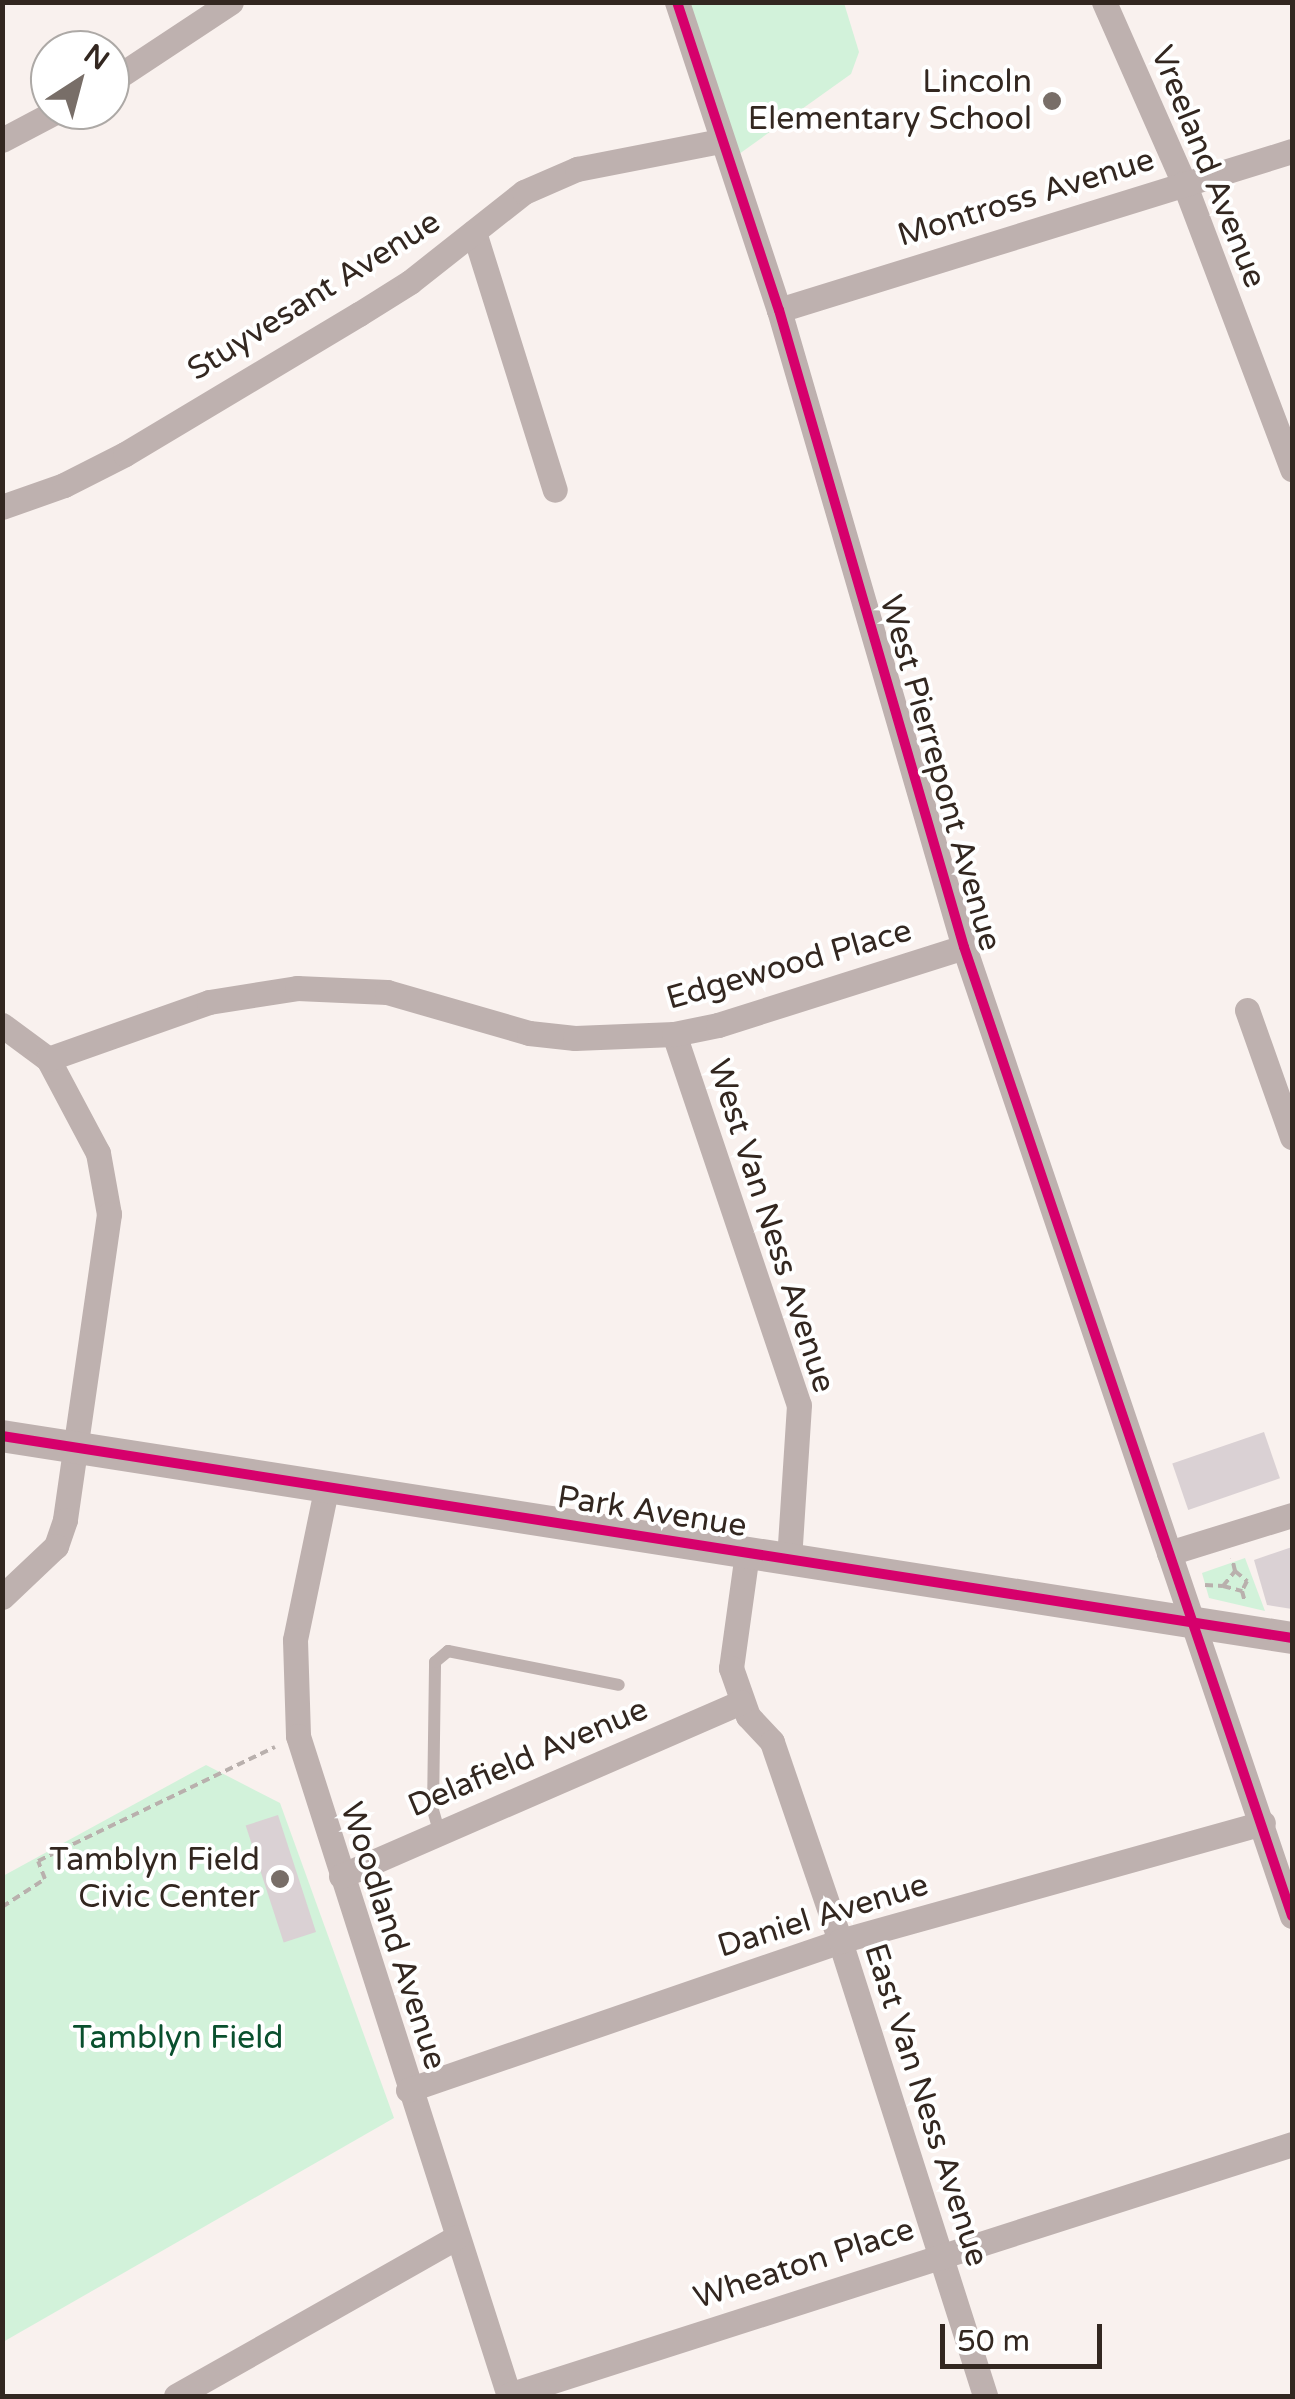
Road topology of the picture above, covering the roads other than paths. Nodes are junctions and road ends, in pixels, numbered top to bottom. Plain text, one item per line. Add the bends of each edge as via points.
1 (231, 2) edge
2 (676, 2) edge
3 (1104, 2) edge
4 (130, 69) edge
5 (30, 125) edge
6 (2, 140) edge
7 (720, 141) junction
8 (1292, 151) edge
9 (1184, 183) junction
10 (474, 232) junction
11 (779, 310) junction
12 (1292, 470) edge
13 (554, 490) dead end
14 (2, 507) edge
15 (964, 947) junction
16 (1247, 1010) dead end
17 (2, 1026) edge
18 (674, 1034) junction
19 (48, 1059) junction
20 (1292, 1137) edge
21 (2, 1436) edge
22 (76, 1446) junction
23 (327, 1486) junction
24 (1292, 1514) edge
25 (1169, 1552) junction
26 (747, 1553) junction
27 (789, 1558) junction
28 (2, 1597) edge
29 (1195, 1622) junction
30 (1292, 1638) edge
31 (619, 1685) dead end
32 (741, 1702) junction
33 (1263, 1824) junction
34 (439, 1832) junction
35 (341, 1876) junction
36 (1292, 1916) edge
37 (840, 1941) junction
38 (408, 2090) junction
39 (1292, 2144) edge
40 (457, 2236) junction
41 (939, 2254) junction
42 (176, 2396) edge
43 (509, 2396) edge
44 (985, 2396) edge

1 - 4 street
2 - 7 street, West Pierrepont Avenue
3 - 9 street, Vreeland Avenue
5 - 6 street
7 - 10 street, Stuyvesant Avenue via 562,174 524,192
7 - 11 street, West Pierrepont Avenue
8 - 9 street, Montross Avenue
9 - 11 street, Montross Avenue
9 - 12 street, Vreeland Avenue
10 - 13 street
10 - 14 street, Stuyvesant Avenue via 359,314 124,454
11 - 15 street, West Pierrepont Avenue
15 - 18 street, Edgewood Place
15 - 25 street, West Pierrepont Avenue
16 - 20 street
17 - 19 street
18 - 19 street, Edgewood Place via 575,1038 387,992 297,988 209,1002
18 - 27 street, West Van Ness Avenue via 799,1405
19 - 22 street via 98,1153 110,1214
21 - 22 street, Park Avenue
22 - 23 street, Park Avenue
22 - 28 street via 56,1546
23 - 26 street, Park Avenue
23 - 35 street, Woodland Avenue via 296,1640 298,1736
24 - 25 street
25 - 29 street, West Pierrepont Avenue
26 - 27 street, Park Avenue
26 - 32 street, East Van Ness Avenue via 731,1668
27 - 29 street, Park Avenue
29 - 30 street, Park Avenue
29 - 33 street, West Pierrepont Avenue
31 - 34 lane via 448,1651 435,1662 433,1810
32 - 34 street, Delafield Avenue
32 - 37 street, East Van Ness Avenue via 772,1742
33 - 36 street, West Pierrepont Avenue
33 - 37 street, Daniel Avenue
34 - 35 street, Delafield Avenue
35 - 38 street, Woodland Avenue
37 - 38 street, Daniel Avenue
37 - 41 street, East Van Ness Avenue
38 - 40 street, Woodland Avenue
39 - 41 street, Wheaton Place
40 - 42 street
40 - 43 street, Woodland Avenue
41 - 43 street, Wheaton Place
41 - 44 street, East Van Ness Avenue

